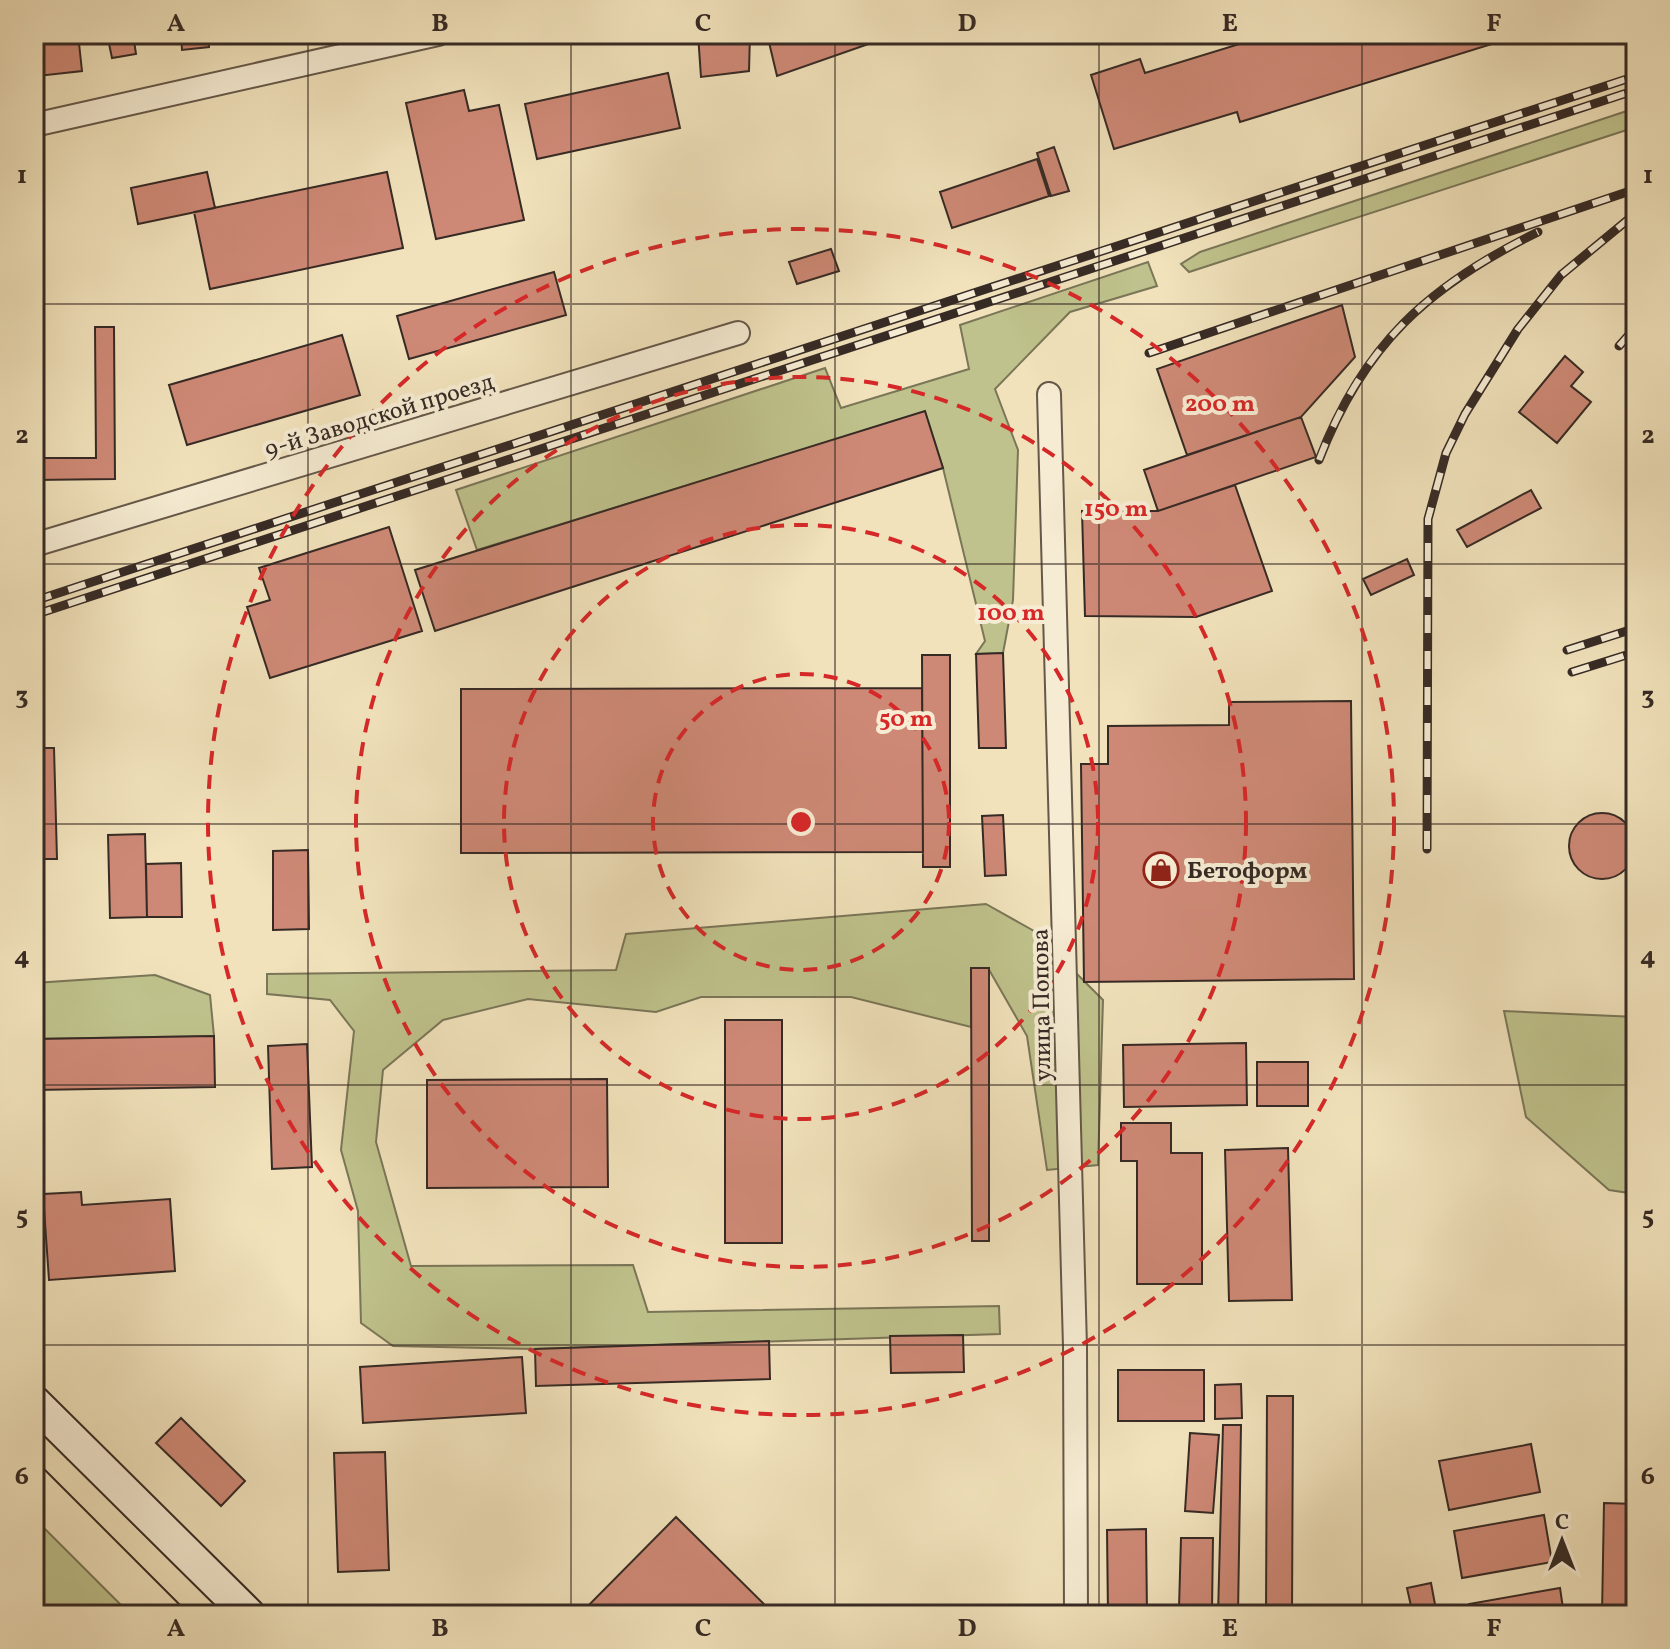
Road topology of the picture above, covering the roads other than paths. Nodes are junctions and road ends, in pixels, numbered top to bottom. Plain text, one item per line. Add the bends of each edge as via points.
1 (438, 34) edge
2 (34, 125) edge
3 (738, 333) dead end
4 (1049, 394) dead end
5 (34, 545) edge
6 (34, 1402) edge
7 (249, 1615) edge
8 (1076, 1615) edge

1 - 2 street
3 - 5 street, 9-й Заводской проезд
4 - 8 street, улица Попова via 1075,1347
6 - 7 main road

